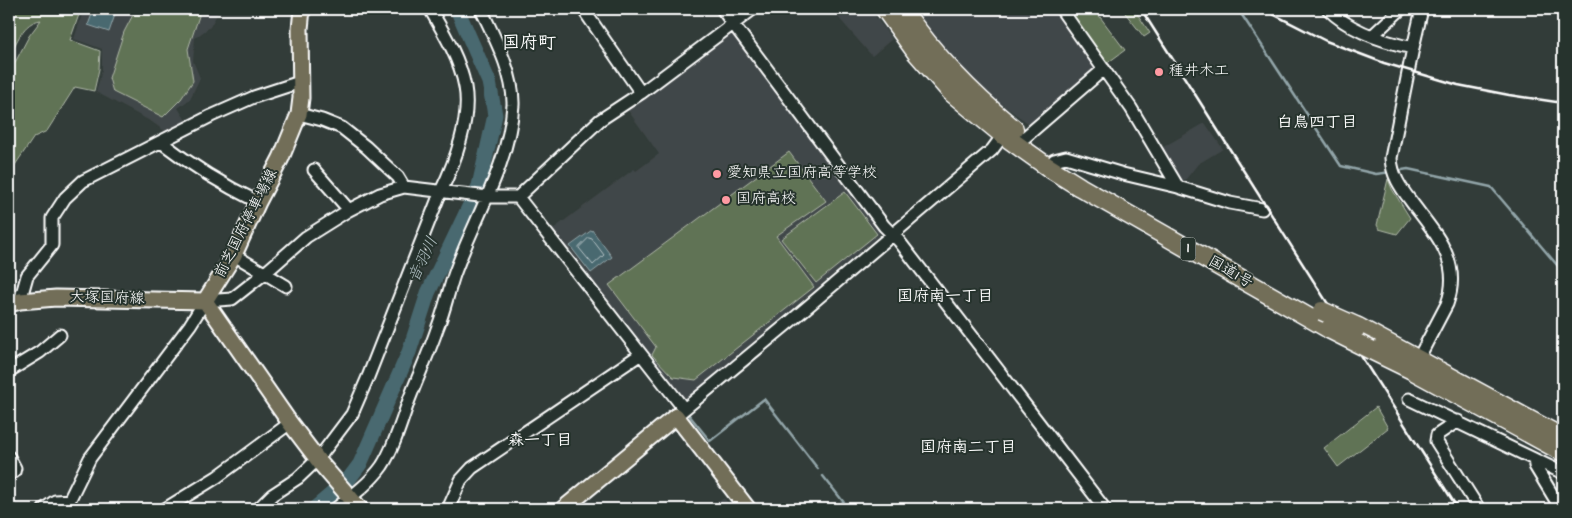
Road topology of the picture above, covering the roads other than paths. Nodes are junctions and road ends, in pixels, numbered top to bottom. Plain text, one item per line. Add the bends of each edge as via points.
1 (302, 9) edge
2 (430, 9) edge
3 (481, 9) edge
4 (583, 9) edge
5 (722, 9) edge
6 (753, 9) edge
7 (886, 9) edge
8 (902, 9) edge
9 (1061, 9) edge
10 (1328, 9) edge
11 (1401, 9) edge
12 (1422, 9) edge
13 (733, 23) junction
14 (1373, 35) junction
15 (1413, 48) junction
16 (1104, 68) junction
17 (300, 82) junction
18 (641, 93) junction
19 (299, 114) junction
20 (1007, 131) junction
21 (1024, 138) junction
22 (161, 142) junction
23 (1054, 160) junction
24 (314, 170) dead end
25 (404, 187) junction
26 (1178, 187) junction
27 (443, 192) junction
28 (485, 197) junction
29 (518, 197) junction
30 (258, 202) junction
31 (1262, 209) dead end
32 (349, 210) junction
33 (892, 234) junction
34 (234, 255) junction
35 (265, 273) junction
36 (286, 286) dead end
37 (205, 301) junction
38 (15, 303) edge
39 (60, 335) dead end
40 (641, 354) junction
41 (1415, 364) junction
42 (9, 371) edge
43 (1409, 399) dead end
44 (680, 412) junction
45 (1458, 421) junction
46 (290, 423) junction
47 (1563, 438) edge
48 (1563, 452) edge
49 (9, 457) edge
50 (1534, 458) junction
51 (319, 461) junction
52 (1563, 472) edge
53 (9, 474) edge
54 (349, 495) junction
55 (68, 505) edge
56 (44, 509) edge
57 (165, 509) edge
58 (258, 509) edge
59 (335, 509) edge
60 (360, 509) edge
61 (448, 509) edge
62 (563, 509) edge
63 (748, 509) edge
64 (1105, 509) edge
65 (1479, 509) edge
66 (1561, 509) edge

1 - 17 main road, 前芝国府停車場線
2 - 27 street via 460,66 466,88 466,115 459,147
3 - 28 street via 508,69 513,103 508,142
4 - 18 street
5 - 13 street
6 - 13 street
7 - 20 highway, 国道1号 / 1 via 916,52 951,92
8 - 20 highway, 国道1号 / 1 via 944,64
9 - 16 street
10 - 14 street via 1341,20
11 - 14 street
12 - 15 street
13 - 18 street
13 - 33 street
14 - 15 street
15 - 41 street via 1391,158 1392,168 1403,190 1442,243 1452,278 1447,304
16 - 21 street
16 - 26 street
17 - 19 main road, 前芝国府停車場線
17 - 22 street via 254,97
18 - 29 street via 600,120
19 - 25 street via 342,128 398,177
19 - 30 main road, 前芝国府停車場線 via 282,158
20 - 21 highway, 国道1号 / 1
20 - 33 street via 992,150
20 - 41 highway, 国道1号 / 1, bridge via 1048,167 1080,187 1329,329 1371,350
21 - 23 highway, 国道1号 / 1
22 - 30 street via 190,164
22 - 38 street via 83,181 65,198 52,218 52,245 27,276
23 - 26 street via 1066,157
23 - 41 highway, 国道1号 / 1, bridge via 1322,311 1358,328
24 - 32 street
25 - 27 street
25 - 32 street via 380,194
26 - 31 street
27 - 28 street
27 - 51 street via 352,414
28 - 29 street
28 - 54 street via 394,441 383,465 369,481
29 - 40 street
30 - 34 main road, 前芝国府停車場線
32 - 35 street via 306,236
33 - 44 street
33 - 64 street
34 - 35 street
34 - 37 main road, 前芝国府停車場線
35 - 36 street
35 - 37 street via 232,299
37 - 38 main road, 大塚国府線 via 66,298
37 - 46 main road
37 - 55 street via 90,458
39 - 42 street
40 - 44 street
40 - 61 street via 472,468 461,480
41 - 47 highway, 国道1号 / 1
41 - 48 highway, 国道1号 / 1
43 - 45 street
44 - 62 main road
44 - 63 main road
45 - 50 street
45 - 65 street via 1437,435 1436,441
46 - 51 main road
46 - 57 street via 218,477
49 - 53 street via 15,468
50 - 52 street
50 - 66 street via 1535,466
51 - 54 main road
51 - 58 street
54 - 59 street
54 - 60 main road
55 - 56 street via 55,501

